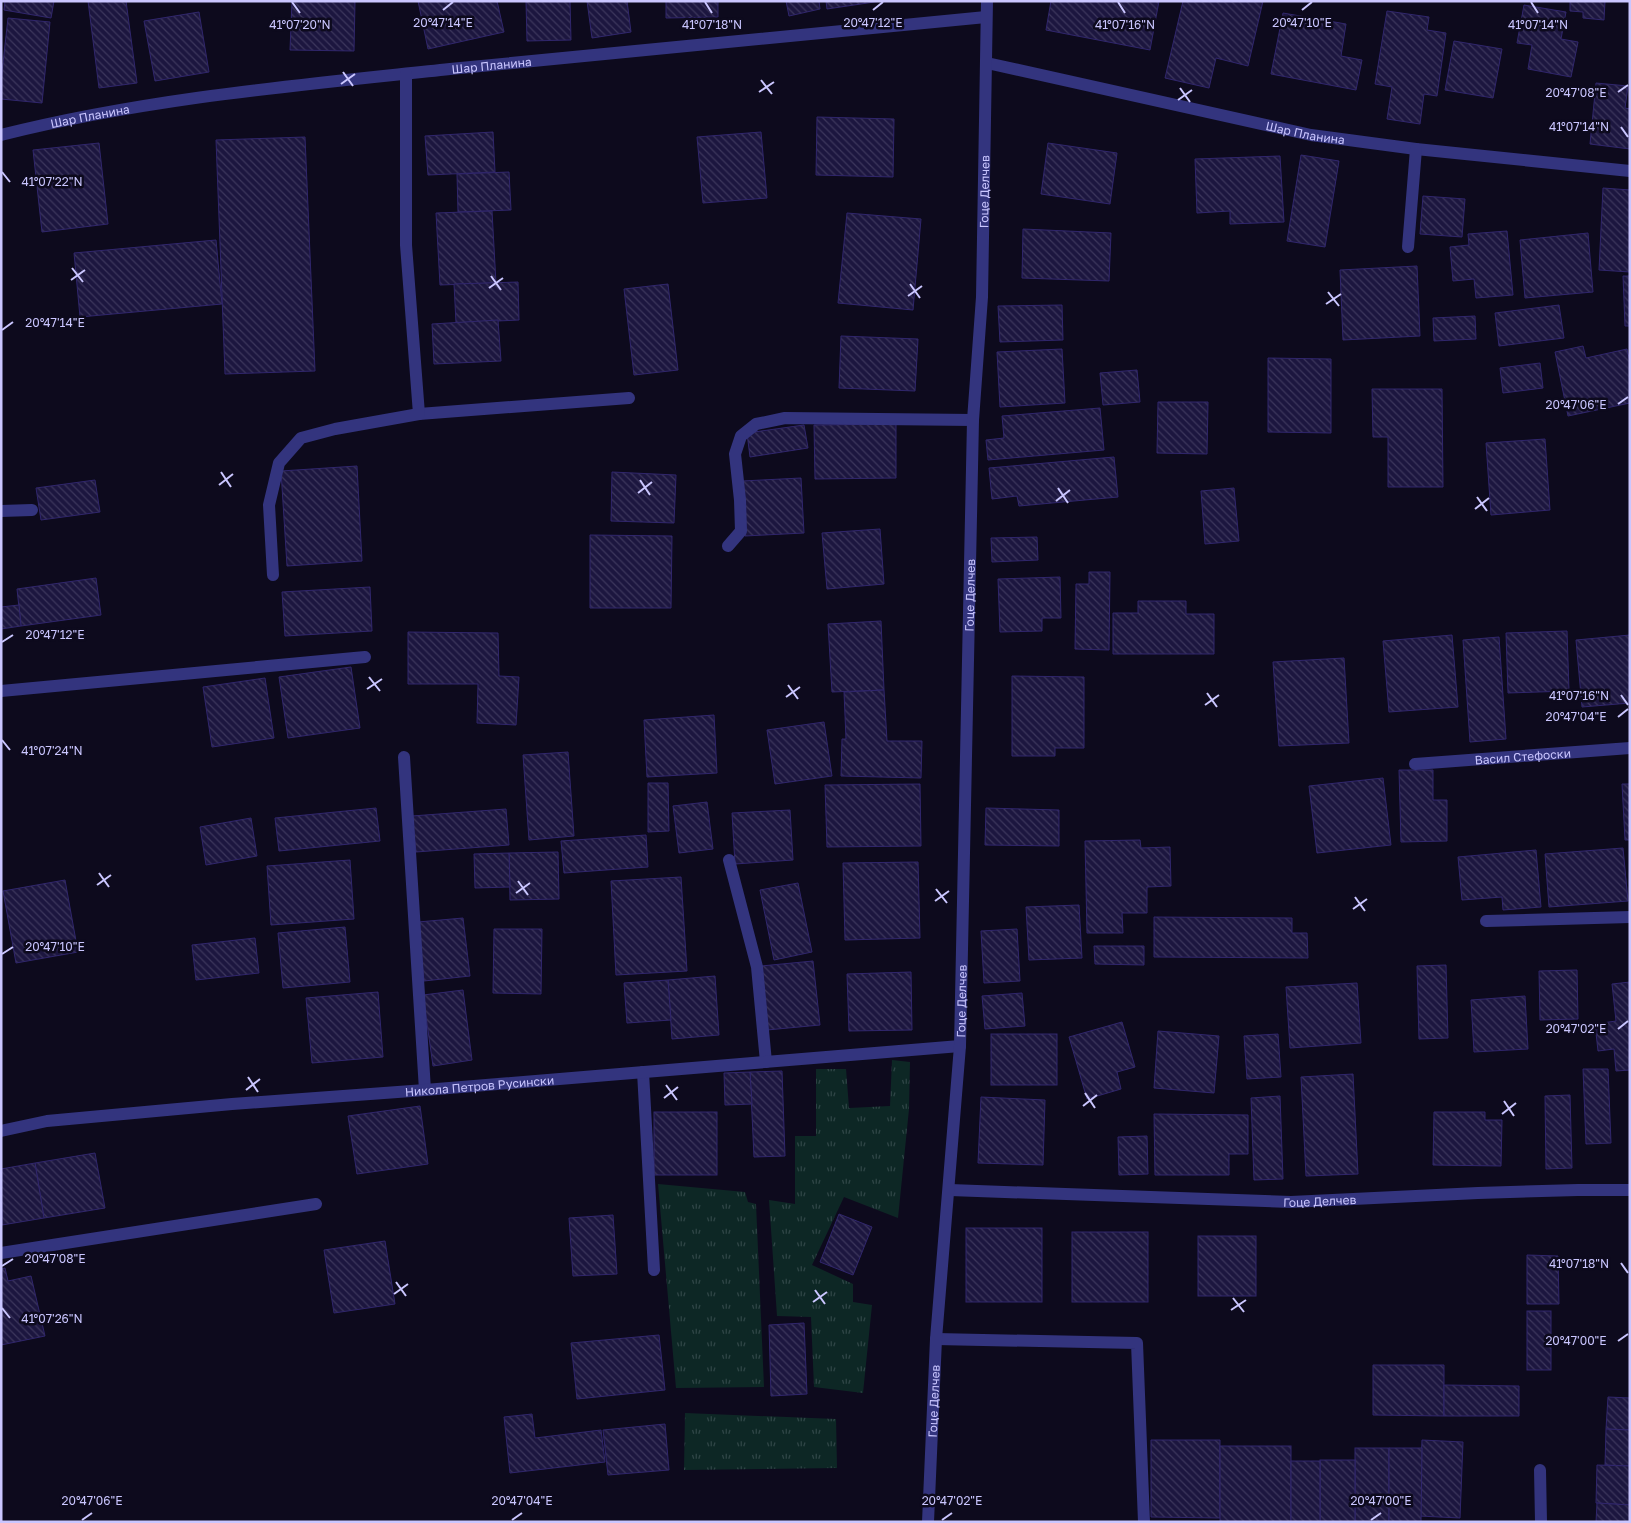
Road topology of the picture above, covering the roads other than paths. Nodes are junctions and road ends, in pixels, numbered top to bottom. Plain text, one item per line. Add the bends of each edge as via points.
1 (987, 1) edge
2 (986, 17) junction
3 (987, 63) junction
4 (406, 74) junction
5 (1, 135) edge
6 (1416, 149) junction
7 (1630, 172) edge
8 (1408, 247) dead end
9 (628, 398) dead end
10 (419, 414) junction
11 (973, 420) junction
12 (32, 510) dead end
13 (1, 511) edge
14 (728, 546) dead end
15 (273, 575) dead end
16 (365, 657) dead end
17 (1, 691) edge
18 (1630, 748) edge
19 (404, 757) dead end
20 (1415, 764) dead end
21 (729, 860) dead end
22 (1630, 916) edge
23 (1486, 921) dead end
24 (960, 1046) junction
25 (766, 1062) junction
26 (642, 1072) junction
27 (425, 1090) junction
28 (1, 1131) edge
29 (950, 1190) junction
30 (1630, 1190) edge
31 (316, 1204) dead end
32 (1, 1253) edge
33 (654, 1270) dead end
34 (936, 1339) junction
35 (1540, 1470) dead end
36 (928, 1522) edge
37 (1144, 1522) edge
38 (1541, 1522) edge

1 - 2 street, Гоце Делчев
2 - 3 street, Гоце Делчев
2 - 4 street, Шар Планина
3 - 6 street, Шар Планина via 1311,135
3 - 11 street, Гоце Делчев via 982,297
4 - 5 street, Шар Планина via 193,97 52,122
4 - 10 street via 406,245
6 - 7 street, Шар Планина
6 - 8 street
9 - 10 street
10 - 15 street via 301,438 279,464 269,505
11 - 14 street via 785,418 756,424 741,436 735,454 741,531
11 - 24 street, Гоце Делчев
12 - 13 street
16 - 17 street
18 - 20 street, Васил Стефоски
19 - 27 street
21 - 25 street via 756,966
22 - 23 street
24 - 25 street, Никола Петров Русински
24 - 29 street, Гоце Делчев
25 - 26 street, Никола Петров Русински
26 - 27 street, Никола Петров Русински
26 - 33 street
27 - 28 street, Никола Петров Русински via 47,1121
29 - 30 street, Гоце Делчев via 1291,1202
29 - 34 street, Гоце Делчев
31 - 32 street
34 - 36 street, Гоце Делчев
34 - 37 street via 1137,1343
35 - 38 street

